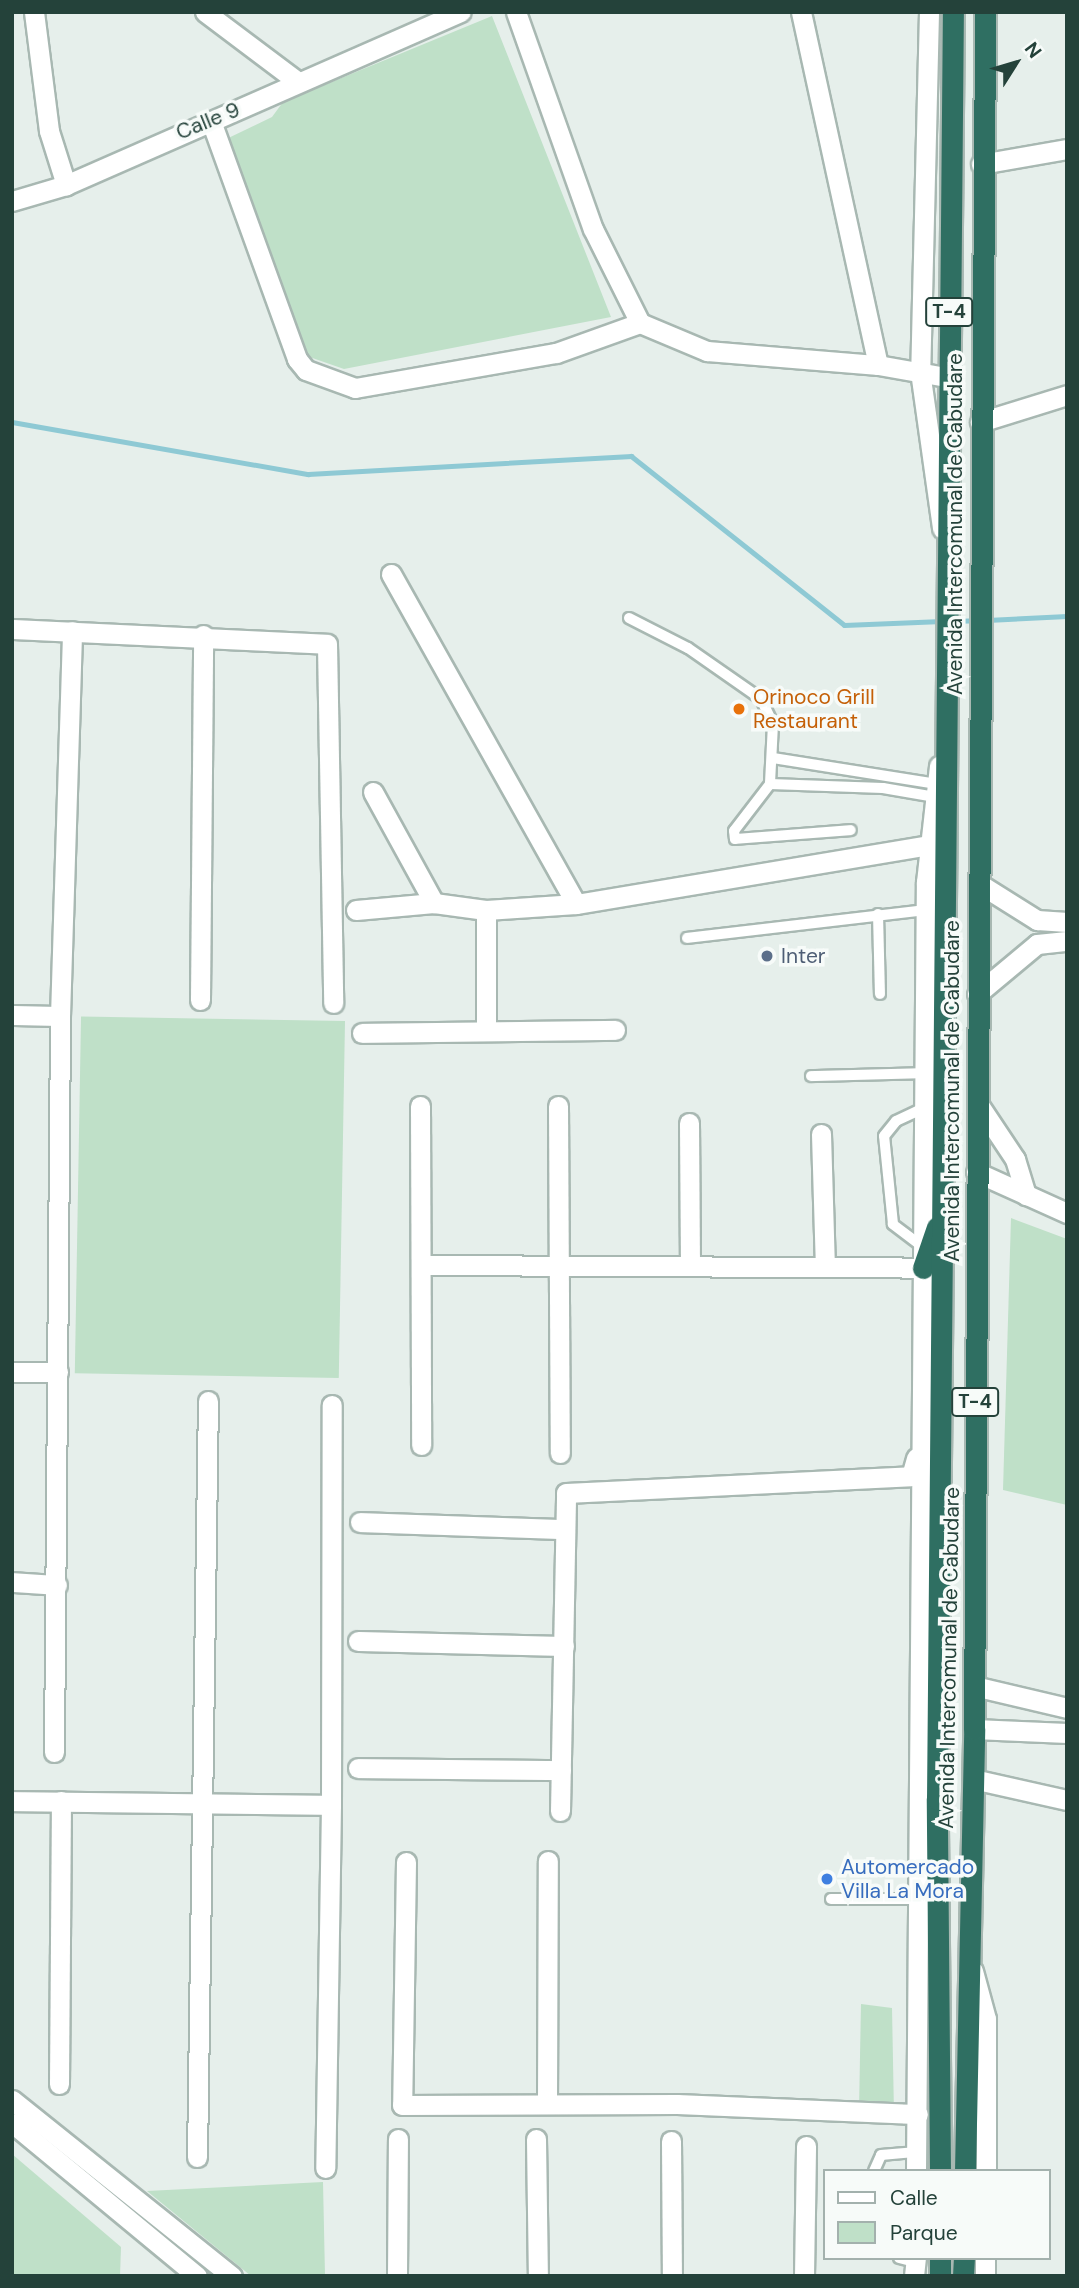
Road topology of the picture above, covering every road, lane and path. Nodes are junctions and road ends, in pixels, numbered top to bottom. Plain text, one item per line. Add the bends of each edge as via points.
1 (34, 12) edge
2 (205, 12) edge
3 (461, 12) edge
4 (516, 12) edge
5 (801, 12) edge
6 (929, 12) edge
7 (953, 12) edge
8 (985, 12) edge
9 (297, 81) junction
10 (211, 121) junction
11 (1067, 149) edge
12 (981, 164) junction
13 (66, 185) junction
14 (12, 201) edge
15 (640, 323) junction
16 (878, 365) junction
17 (920, 371) junction
18 (946, 377) junction
19 (1067, 395) edge
20 (980, 422) junction
21 (947, 567) junction
22 (391, 574) dead end
23 (629, 618) dead end
24 (12, 629) edge
25 (72, 631) junction
26 (203, 635) junction
27 (945, 724) junction
28 (773, 758) junction
29 (770, 785) junction
30 (936, 790) junction
31 (373, 792) dead end
32 (851, 830) dead end
33 (928, 845) junction
34 (978, 883) junction
35 (434, 903) junction
36 (576, 904) junction
37 (356, 910) dead end
38 (486, 910) junction
39 (925, 910) junction
40 (878, 914) junction
41 (1037, 920) junction
42 (1067, 922) edge
43 (687, 938) dead end
44 (1067, 941) edge
45 (1037, 944) junction
46 (880, 994) dead end
47 (977, 994) junction
48 (200, 1000) dead end
49 (333, 1003) dead end
50 (12, 1015) edge
51 (60, 1016) junction
52 (615, 1030) dead end
53 (486, 1031) junction
54 (362, 1033) dead end
55 (924, 1073) junction
56 (811, 1076) dead end
57 (977, 1102) junction
58 (419, 1106) dead end
59 (558, 1106) dead end
60 (924, 1107) junction
61 (689, 1123) dead end
62 (821, 1134) dead end
63 (976, 1172) junction
64 (1026, 1195) junction
65 (943, 1212) junction
66 (1067, 1213) edge
67 (920, 1261) junction
68 (690, 1264) junction
69 (424, 1265) junction
70 (825, 1265) junction
71 (556, 1267) junction
72 (12, 1372) edge
73 (58, 1372) junction
74 (208, 1401) dead end
75 (332, 1405) dead end
76 (421, 1445) dead end
77 (560, 1453) dead end
78 (360, 1522) dead end
79 (564, 1529) junction
80 (12, 1582) edge
81 (57, 1585) junction
82 (358, 1641) dead end
83 (565, 1646) junction
84 (974, 1686) junction
85 (1027, 1698) junction
86 (1067, 1708) edge
87 (974, 1729) junction
88 (1020, 1730) junction
89 (1067, 1733) edge
90 (54, 1752) dead end
91 (358, 1768) dead end
92 (561, 1770) junction
93 (973, 1779) junction
94 (1067, 1800) edge
95 (12, 1801) edge
96 (61, 1801) junction
97 (198, 1801) junction
98 (331, 1805) junction
99 (560, 1811) dead end
100 (548, 1861) dead end
101 (406, 1862) dead end
102 (831, 1899) dead end
103 (918, 1899) junction
104 (969, 1958) junction
105 (59, 2084) dead end
106 (12, 2100) edge
107 (547, 2102) junction
108 (918, 2114) junction
109 (12, 2123) edge
110 (398, 2139) dead end
111 (536, 2139) dead end
112 (671, 2141) dead end
113 (806, 2146) dead end
114 (197, 2157) dead end
115 (917, 2161) edge
116 (325, 2168) dead end
117 (875, 2169) edge
118 (940, 2169) edge
119 (965, 2169) edge
120 (986, 2169) edge
121 (197, 2276) edge
122 (232, 2276) edge
123 (397, 2276) edge
124 (538, 2276) edge
125 (671, 2276) edge
126 (804, 2276) edge

1 - 13 street via 47,119
2 - 9 street
3 - 9 street, Calle 9
4 - 15 street via 588,218
5 - 16 street
6 - 17 street
7 - 18 highway, Avenida Intercomunal de Cabudare / T-4
8 - 12 highway, Avenida Intercomunal de Cabudare / T-4
9 - 10 street, Calle 9
10 - 13 street, Calle 9
10 - 15 street via 297,359 306,370 355,388 556,353
11 - 12 street
12 - 20 highway, Avenida Intercomunal de Cabudare / T-4
13 - 14 street, Calle 9
15 - 16 street via 707,351
16 - 17 street
17 - 18 street
17 - 21 street
18 - 21 highway, Avenida Intercomunal de Cabudare / T-4
19 - 20 street
20 - 34 highway, Avenida Intercomunal de Cabudare / T-4
21 - 27 highway, Avenida Intercomunal de Cabudare / T-4
22 - 36 street
23 - 28 lane via 688,648 761,699 773,724
24 - 25 street
25 - 26 street
25 - 51 street
26 - 48 street
26 - 49 street via 321,640 330,649
27 - 30 street
27 - 65 highway, Avenida Intercomunal de Cabudare / T-4
28 - 29 lane
28 - 30 lane
29 - 30 lane
29 - 32 lane via 734,831 740,842
30 - 33 street
31 - 35 street
33 - 36 street
33 - 39 street
34 - 41 street
34 - 47 highway, Avenida Intercomunal de Cabudare / T-4
35 - 37 street
35 - 38 street
36 - 38 street
38 - 53 street
39 - 40 lane
39 - 55 street
40 - 43 lane
40 - 46 lane
41 - 42 street
41 - 45 street
44 - 45 street
45 - 47 street
47 - 57 highway, Avenida Intercomunal de Cabudare / T-4
50 - 51 street
51 - 73 street
52 - 53 street
53 - 54 street
55 - 56 lane
55 - 60 street
57 - 63 highway, Avenida Intercomunal de Cabudare / T-4
57 - 64 street via 1015,1159
58 - 69 street
59 - 71 street
60 - 67 street
60 - 67 lane via 896,1121 884,1136 893,1224
61 - 68 street
62 - 70 street
63 - 64 street
63 - 84 highway, Avenida Intercomunal de Cabudare / T-4
64 - 66 street
65 - 67 highway
65 - 118 highway, Avenida Intercomunal de Cabudare / T-4
67 - 70 street
67 - 79 street via 916,1458 911,1476 572,1490 563,1499
67 - 103 street
68 - 70 street
68 - 71 street
69 - 71 street
69 - 76 street
71 - 77 street
72 - 73 street
73 - 81 street
74 - 97 street
75 - 98 street
78 - 79 street
79 - 83 street
80 - 81 street
81 - 90 street
82 - 83 street
83 - 92 street
84 - 85 street
84 - 87 highway, Avenida Intercomunal de Cabudare / T-4
85 - 86 street
85 - 88 street
87 - 88 street
87 - 93 highway, Avenida Intercomunal de Cabudare / T-4
88 - 89 street
91 - 92 street
92 - 99 street
93 - 94 street
93 - 104 highway, Avenida Intercomunal de Cabudare / T-4
95 - 96 street
96 - 97 street
96 - 105 street
97 - 98 street
97 - 114 street
98 - 116 street
100 - 107 street
101 - 107 street via 402,2105
102 - 103 lane
103 - 108 street
104 - 119 highway, Avenida Intercomunal de Cabudare / T-4
104 - 120 street via 986,2019
106 - 122 street
107 - 108 street
108 - 115 street
109 - 121 street
110 - 123 street
111 - 124 street
112 - 125 street
113 - 126 street
115 - 117 lane via 881,2155

